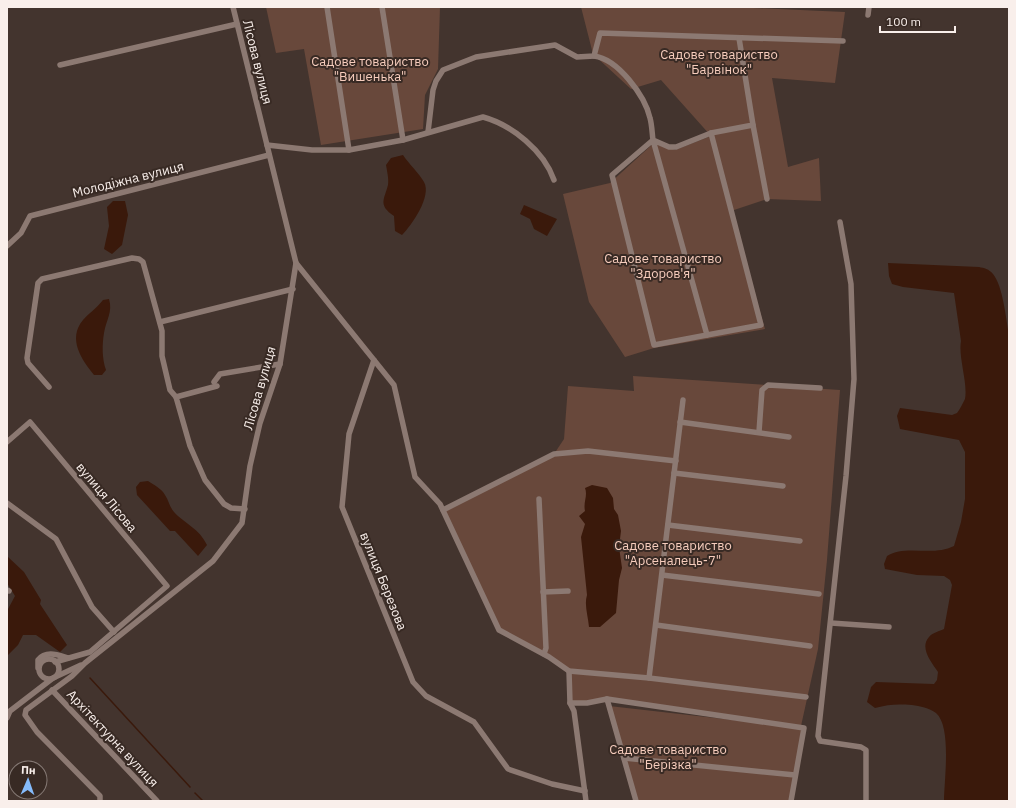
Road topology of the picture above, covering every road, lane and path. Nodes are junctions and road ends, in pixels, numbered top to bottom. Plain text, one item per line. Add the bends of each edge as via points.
1 (233, 7) edge
2 (327, 7) edge
3 (382, 7) edge
4 (869, 7) edge
5 (868, 15) dead end
6 (237, 24) junction
7 (739, 38) junction
8 (843, 41) dead end
9 (594, 56) junction
10 (60, 65) dead end
11 (753, 125) junction
12 (428, 132) junction
13 (711, 133) junction
14 (403, 140) junction
15 (653, 140) junction
16 (267, 145) junction
17 (348, 150) junction
18 (269, 155) junction
19 (554, 180) dead end
20 (768, 199) dead end
21 (840, 222) dead end
22 (7, 246) edge
23 (296, 263) junction
24 (293, 289) junction
25 (160, 322) junction
26 (707, 335) junction
27 (374, 360) junction
28 (280, 364) junction
29 (49, 387) dead end
30 (820, 388) dead end
31 (176, 398) junction
32 (683, 400) dead end
33 (680, 422) junction
34 (759, 432) junction
35 (789, 437) dead end
36 (7, 442) edge
37 (676, 462) junction
38 (674, 473) junction
39 (783, 486) dead end
40 (539, 499) dead end
41 (7, 503) edge
42 (245, 509) junction
43 (443, 510) junction
44 (668, 525) junction
45 (800, 541) dead end
46 (662, 575) junction
47 (568, 591) dead end
48 (544, 592) junction
49 (819, 594) dead end
50 (831, 622) junction
51 (656, 625) junction
52 (889, 627) dead end
53 (114, 632) junction
54 (810, 646) dead end
55 (544, 654) junction
56 (68, 658) junction
57 (56, 663) junction
58 (84, 663) junction
59 (73, 668) junction
60 (39, 670) junction
61 (569, 671) junction
62 (53, 678) junction
63 (649, 678) junction
64 (52, 690) junction
65 (806, 697) dead end
66 (607, 699) junction
67 (570, 703) junction
68 (7, 718) edge
69 (624, 758) junction
70 (795, 775) junction
71 (585, 791) junction
72 (100, 801) edge
73 (156, 801) edge
74 (586, 801) edge
75 (636, 801) edge
76 (790, 801) edge
77 (866, 801) edge

1 - 6 street, Лісова вулиця
2 - 17 street
3 - 14 street
4 - 5 street
6 - 10 street
6 - 16 street, Лісова вулиця
7 - 8 street
7 - 9 street via 600,33
7 - 11 street
9 - 12 street via 577,57 555,45 476,57 443,70 433,90
9 - 15 street via 609,60 635,86 650,117
11 - 13 street
11 - 20 street
12 - 14 street
12 - 19 street via 475,118 489,118 532,147 550,170
13 - 15 street via 676,147 669,147
13 - 26 street via 761,325
14 - 17 street
15 - 26 street
15 - 26 street via 612,175 654,345
16 - 17 street via 312,150
16 - 18 street, Лісова вулиця
18 - 22 street, Молодіжна вулиця via 30,216 21,233
18 - 23 street, Лісова вулиця
21 - 50 street via 851,284 854,379
23 - 24 street, Лісова вулиця
23 - 27 street
24 - 25 street
24 - 28 street, Лісова вулиця
25 - 29 street via 143,262 139,259 132,258 42,279 38,283 27,358 28,363
25 - 31 street via 162,356 170,390
27 - 43 street via 394,385 415,477
27 - 71 street, вулиця Березова via 349,434 342,507 413,682 426,696 474,722 508,769 552,784
28 - 31 street via 220,374 215,384
28 - 42 street, Лісова вулиця via 260,423 250,466
30 - 34 street via 768,385 762,390
31 - 42 street via 190,446 205,480 224,504 231,508
32 - 33 street
33 - 34 street
33 - 37 street
34 - 35 street
36 - 53 street, вулиця Лісова via 30,422 167,586
37 - 38 street
37 - 43 street via 588,451 554,454
38 - 39 street
38 - 44 street
40 - 48 street
41 - 53 street via 56,539 92,607
42 - 58 street, Лісова вулиця via 242,523 212,562
43 - 55 street via 499,630
44 - 45 street
44 - 46 street
46 - 49 street
46 - 51 street
47 - 48 street
48 - 55 street
50 - 52 street
50 - 77 street via 818,736 820,741 866,750
51 - 54 street
51 - 63 street
53 - 56 street via 90,652
55 - 61 street
56 - 57 street
56 - 60 street via 56,654 41,657 38,660
57 - 59 street
57 - 60 street via 46,660 40,664
57 - 62 street via 58,674
58 - 59 street
58 - 64 street via 72,676
59 - 62 street
60 - 62 street via 44,678
61 - 63 street
61 - 67 street
62 - 68 street via 10,711
63 - 65 street
64 - 72 street via 26,710 25,715 37,732 100,796
64 - 73 street, Архітектурна вулиця
66 - 67 street
66 - 69 street
66 - 70 street via 804,728
67 - 71 street via 574,711
69 - 70 street
69 - 75 street
70 - 76 street
71 - 74 street

